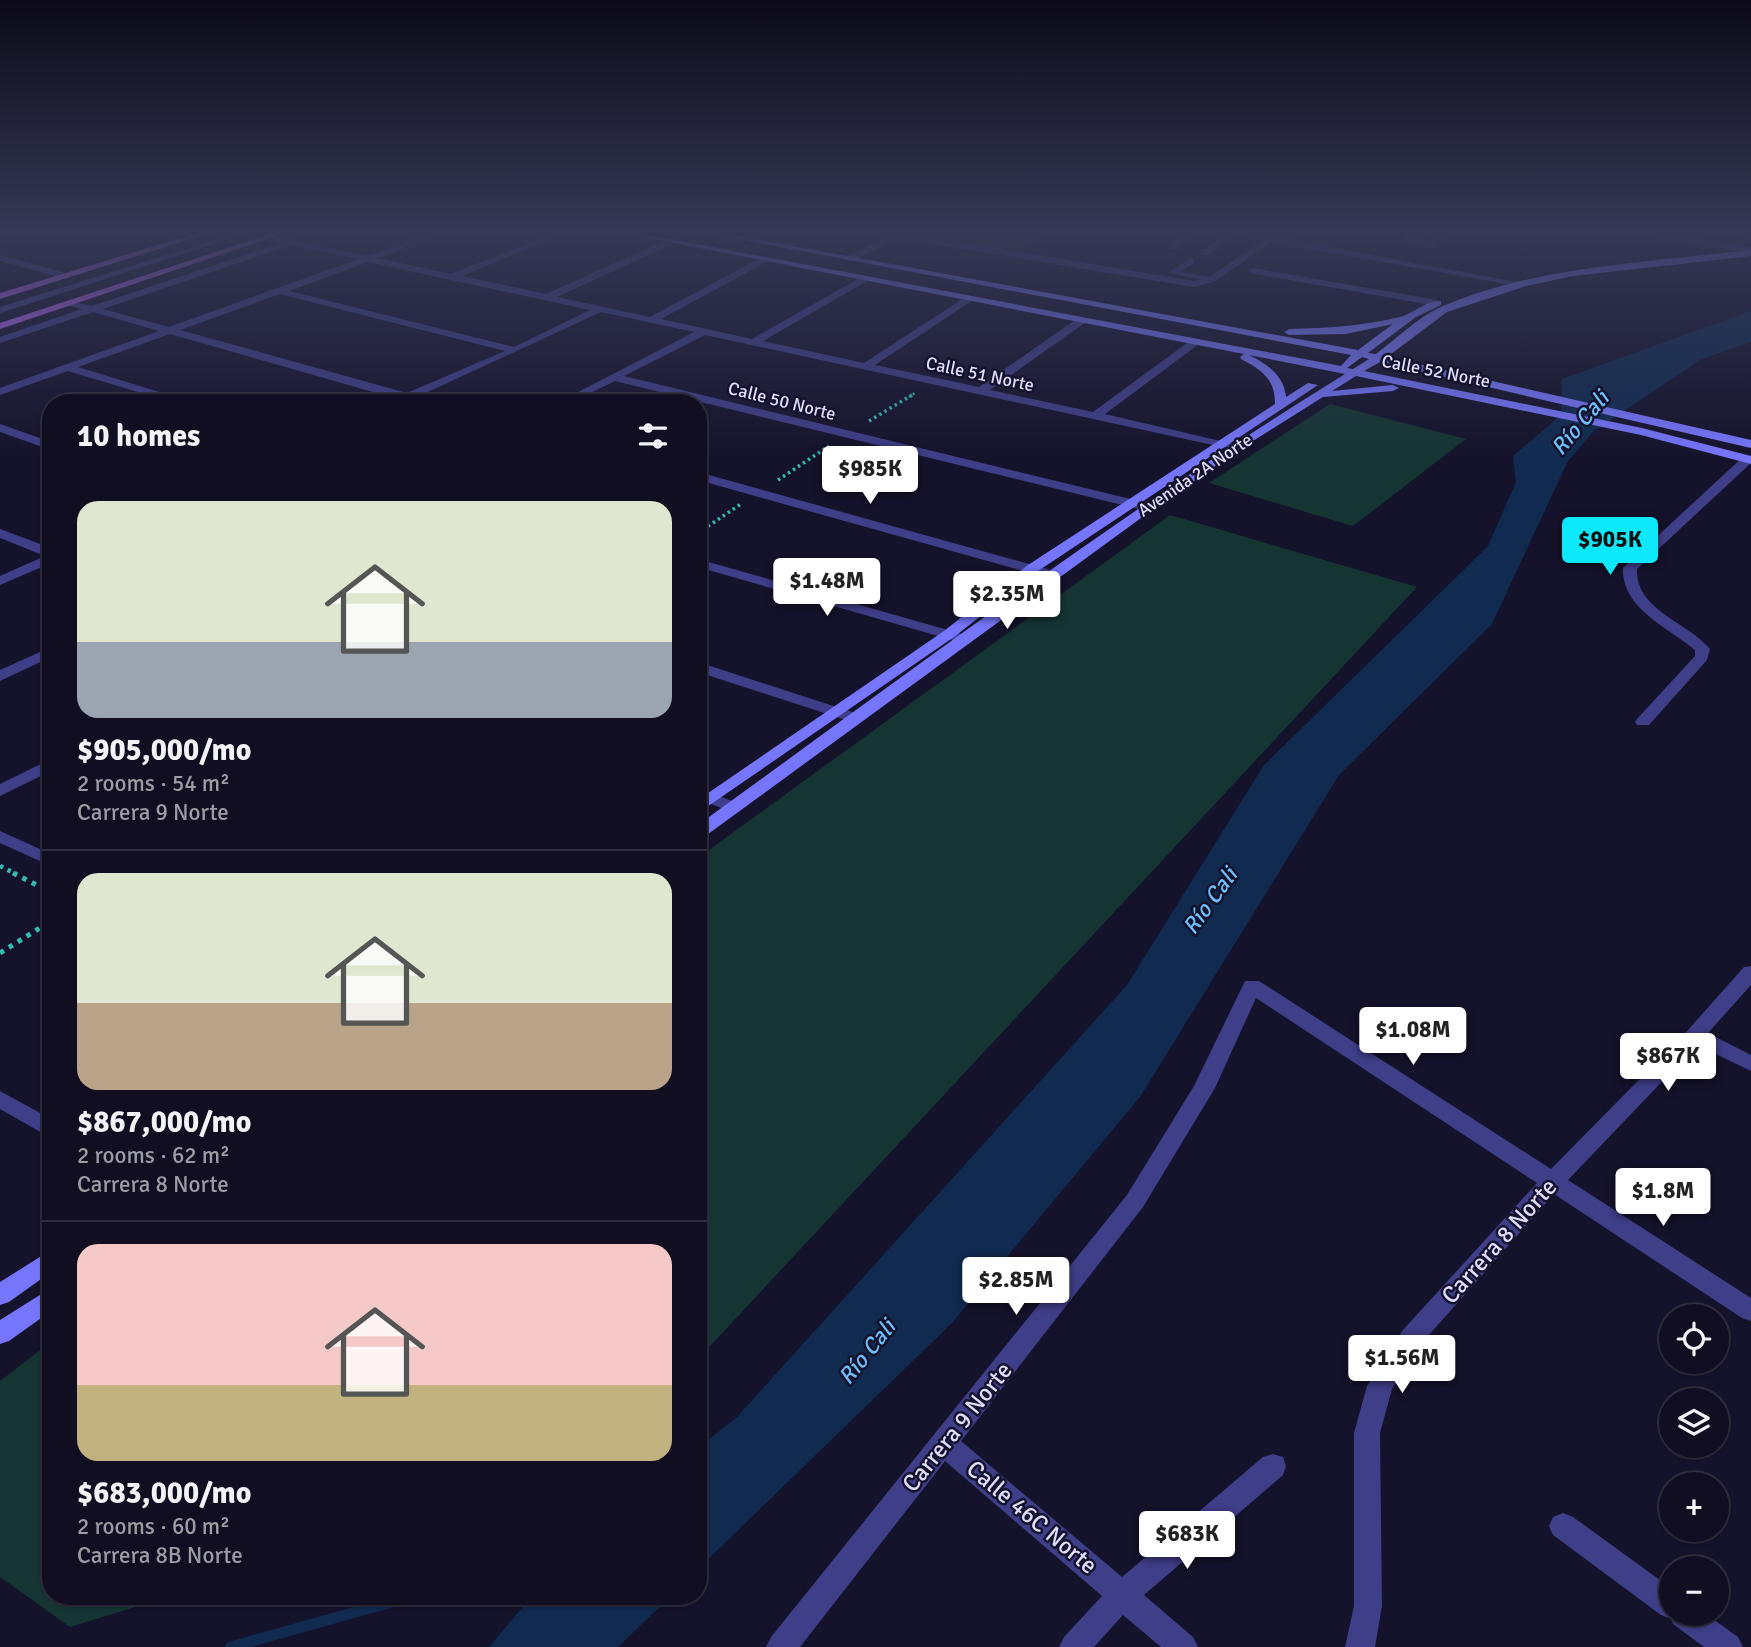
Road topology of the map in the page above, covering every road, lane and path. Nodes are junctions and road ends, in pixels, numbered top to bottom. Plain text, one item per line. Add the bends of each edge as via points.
1 (56, 308) edge
2 (90, 308) edge
3 (97, 308) edge
4 (240, 308) edge
5 (347, 308) edge
6 (594, 308) edge
7 (674, 308) edge
8 (814, 308) edge
9 (955, 308) edge
10 (1020, 308) edge
11 (1112, 308) edge
12 (1427, 308) edge
13 (1450, 308) edge
14 (94, 309) junction
15 (599, 309) junction
16 (1412, 315) junction
17 (651, 320) junction
18 (1082, 320) junction
19 (1193, 323) junction
20 (0, 326) edge
21 (173, 332) junction
22 (703, 332) junction
23 (1413, 334) junction
24 (0, 340) edge
25 (754, 342) junction
26 (1195, 342) junction
27 (1219, 346) junction
28 (1329, 348) junction
29 (515, 350) junction
30 (1361, 354) junction
31 (1375, 360) junction
32 (1308, 363) junction
33 (864, 367) junction
34 (69, 368) junction
35 (1338, 370) junction
36 (1436, 372) junction
37 (1354, 373) junction
38 (613, 377) junction
39 (1458, 377) junction
40 (934, 382) junction
41 (0, 392) edge
42 (981, 392) junction
43 (1454, 393) junction
44 (155, 394) edge
45 (396, 394) edge
46 (414, 394) edge
47 (580, 394) edge
48 (681, 394) edge
49 (707, 400) edge
50 (1280, 403) junction
51 (1301, 405) junction
52 (1095, 416) junction
53 (0, 428) edge
54 (846, 435) junction
55 (42, 443) edge
56 (1220, 443) junction
57 (1236, 446) junction
58 (1750, 454) edge
59 (707, 479) edge
60 (758, 493) junction
61 (1128, 503) junction
62 (1147, 507) junction
63 (707, 527) edge
64 (0, 533) edge
65 (42, 552) edge
66 (42, 560) edge
67 (707, 566) edge
68 (1033, 568) junction
69 (1052, 575) junction
70 (0, 581) edge
71 (948, 634) junction
72 (966, 640) junction
73 (42, 655) edge
74 (707, 670) edge
75 (0, 676) edge
76 (835, 712) junction
77 (855, 718) junction
78 (1643, 722) dead end
79 (42, 769) edge
80 (0, 791) edge
81 (707, 797) edge
82 (707, 801) edge
83 (734, 808) junction
84 (707, 827) edge
85 (0, 836) edge
86 (42, 857) edge
87 (0, 866) edge
88 (42, 887) edge
89 (42, 927) edge
90 (0, 953) edge
91 (1751, 972) edge
92 (1695, 1035) junction
93 (1751, 1064) edge
94 (0, 1099) edge
95 (42, 1125) edge
96 (1551, 1183) junction
97 (42, 1265) edge
98 (0, 1295) edge
99 (42, 1304) edge
100 (1751, 1311) edge
101 (0, 1334) edge
102 (944, 1443) junction
103 (1273, 1466) dead end
104 (1563, 1526) dead end
105 (1123, 1594) junction
106 (1659, 1596) edge
107 (1699, 1626) edge
108 (781, 1647) edge
109 (1074, 1647) edge
110 (1183, 1647) edge
111 (1360, 1647) edge
112 (1728, 1647) edge

1 - 20 main road
2 - 14 street
3 - 14 street
4 - 21 street
5 - 29 street
6 - 15 street, Calle 51 Norte
7 - 17 street
8 - 25 street
9 - 33 street
10 - 18 main road, Calle 52 Norte
11 - 19 main road, Calle 52 Norte
12 - 16 main road, Avenida 2A Norte
13 - 23 main road, Avenida 2A Norte
14 - 21 street
14 - 24 street
15 - 17 street, Calle 51 Norte
15 - 29 street
16 - 19 main road via 1373,328 1316,332 1254,331
16 - 30 main road, Avenida 2A Norte
17 - 22 street, Calle 51 Norte
18 - 26 main road, Calle 52 Norte
18 - 42 street
19 - 28 main road, Calle 52 Norte
21 - 34 street
21 - 45 street
22 - 25 street, Calle 51 Norte
22 - 38 street
23 - 31 main road, Avenida 2A Norte
23 - 36 main road via 1416,352
25 - 33 street, Calle 51 Norte
26 - 27 main road, Calle 52 Norte
26 - 52 street
27 - 32 main road, Calle 52 Norte
27 - 50 main road via 1269,372 1279,382
28 - 30 main road, Calle 52 Norte
28 - 32 main road via 1335,355 1331,360
29 - 46 street
30 - 31 main road, Calle 52 Norte
30 - 35 main road, Avenida 2A Norte
31 - 35 main road
31 - 36 main road, Calle 52 Norte
31 - 37 main road, Avenida 2A Norte
31 - 39 main road
32 - 35 main road, Calle 52 Norte
33 - 40 street, Calle 51 Norte
34 - 41 street
34 - 44 street
35 - 37 main road, Calle 52 Norte
35 - 50 main road, Avenida 2A Norte
36 - 39 main road, Calle 52 Norte
37 - 43 main road, Calle 52 Norte
37 - 51 main road, Avenida 2A Norte
38 - 47 street
38 - 48 street, Calle 50 Norte
39 - 58 main road, Calle 52 Norte via 1649,420
40 - 42 street, Calle 51 Norte
40 - 54 path
42 - 52 street, Calle 51 Norte
43 - 51 main road via 1369,388 1330,394
43 - 58 main road, Calle 52 Norte
49 - 54 street, Calle 50 Norte
50 - 56 main road, Avenida 2A Norte
51 - 57 main road, Avenida 2A Norte
52 - 56 street, Calle 51 Norte
53 - 55 street
54 - 60 path
54 - 61 street, Calle 50 Norte
56 - 57 street, Calle 51 Norte
56 - 61 main road, Avenida 2A Norte
57 - 62 main road, Avenida 2A Norte
58 - 78 street via 1630,568 1628,576 1636,596 1703,649 1702,657
59 - 60 street
60 - 63 path
60 - 68 street
61 - 62 street, Calle 50 Norte
61 - 68 main road, Avenida 2A Norte
62 - 69 main road, Avenida 2A Norte
64 - 65 street
66 - 70 street
67 - 71 street
68 - 69 street
68 - 71 main road, Avenida 2A Norte
69 - 72 main road, Avenida 2A Norte
71 - 72 street
71 - 76 main road, Avenida 2A Norte
72 - 77 main road, Avenida 2A Norte
73 - 75 street
74 - 76 street
76 - 77 street
76 - 81 main road, Avenida 2A Norte
77 - 83 main road, Avenida 2A Norte
79 - 80 street
82 - 83 street
83 - 84 main road, Avenida 2A Norte
85 - 86 street
87 - 88 path
89 - 90 path
91 - 92 street, Carrera 8 Norte
92 - 93 street
92 - 96 street, Carrera 8 Norte
94 - 95 street
96 - 100 street
96 - 102 street, Carrera 9 Norte via 1252,986 1204,1088 1135,1201
96 - 111 street, Carrera 8 Norte via 1411,1338 1380,1386 1367,1433 1368,1606
97 - 98 main road
99 - 101 main road
102 - 105 street, Calle 46C Norte
102 - 108 street, Carrera 9 Norte
103 - 105 street
104 - 106 street
105 - 109 street
105 - 110 street, Calle 46C Norte
107 - 112 street

